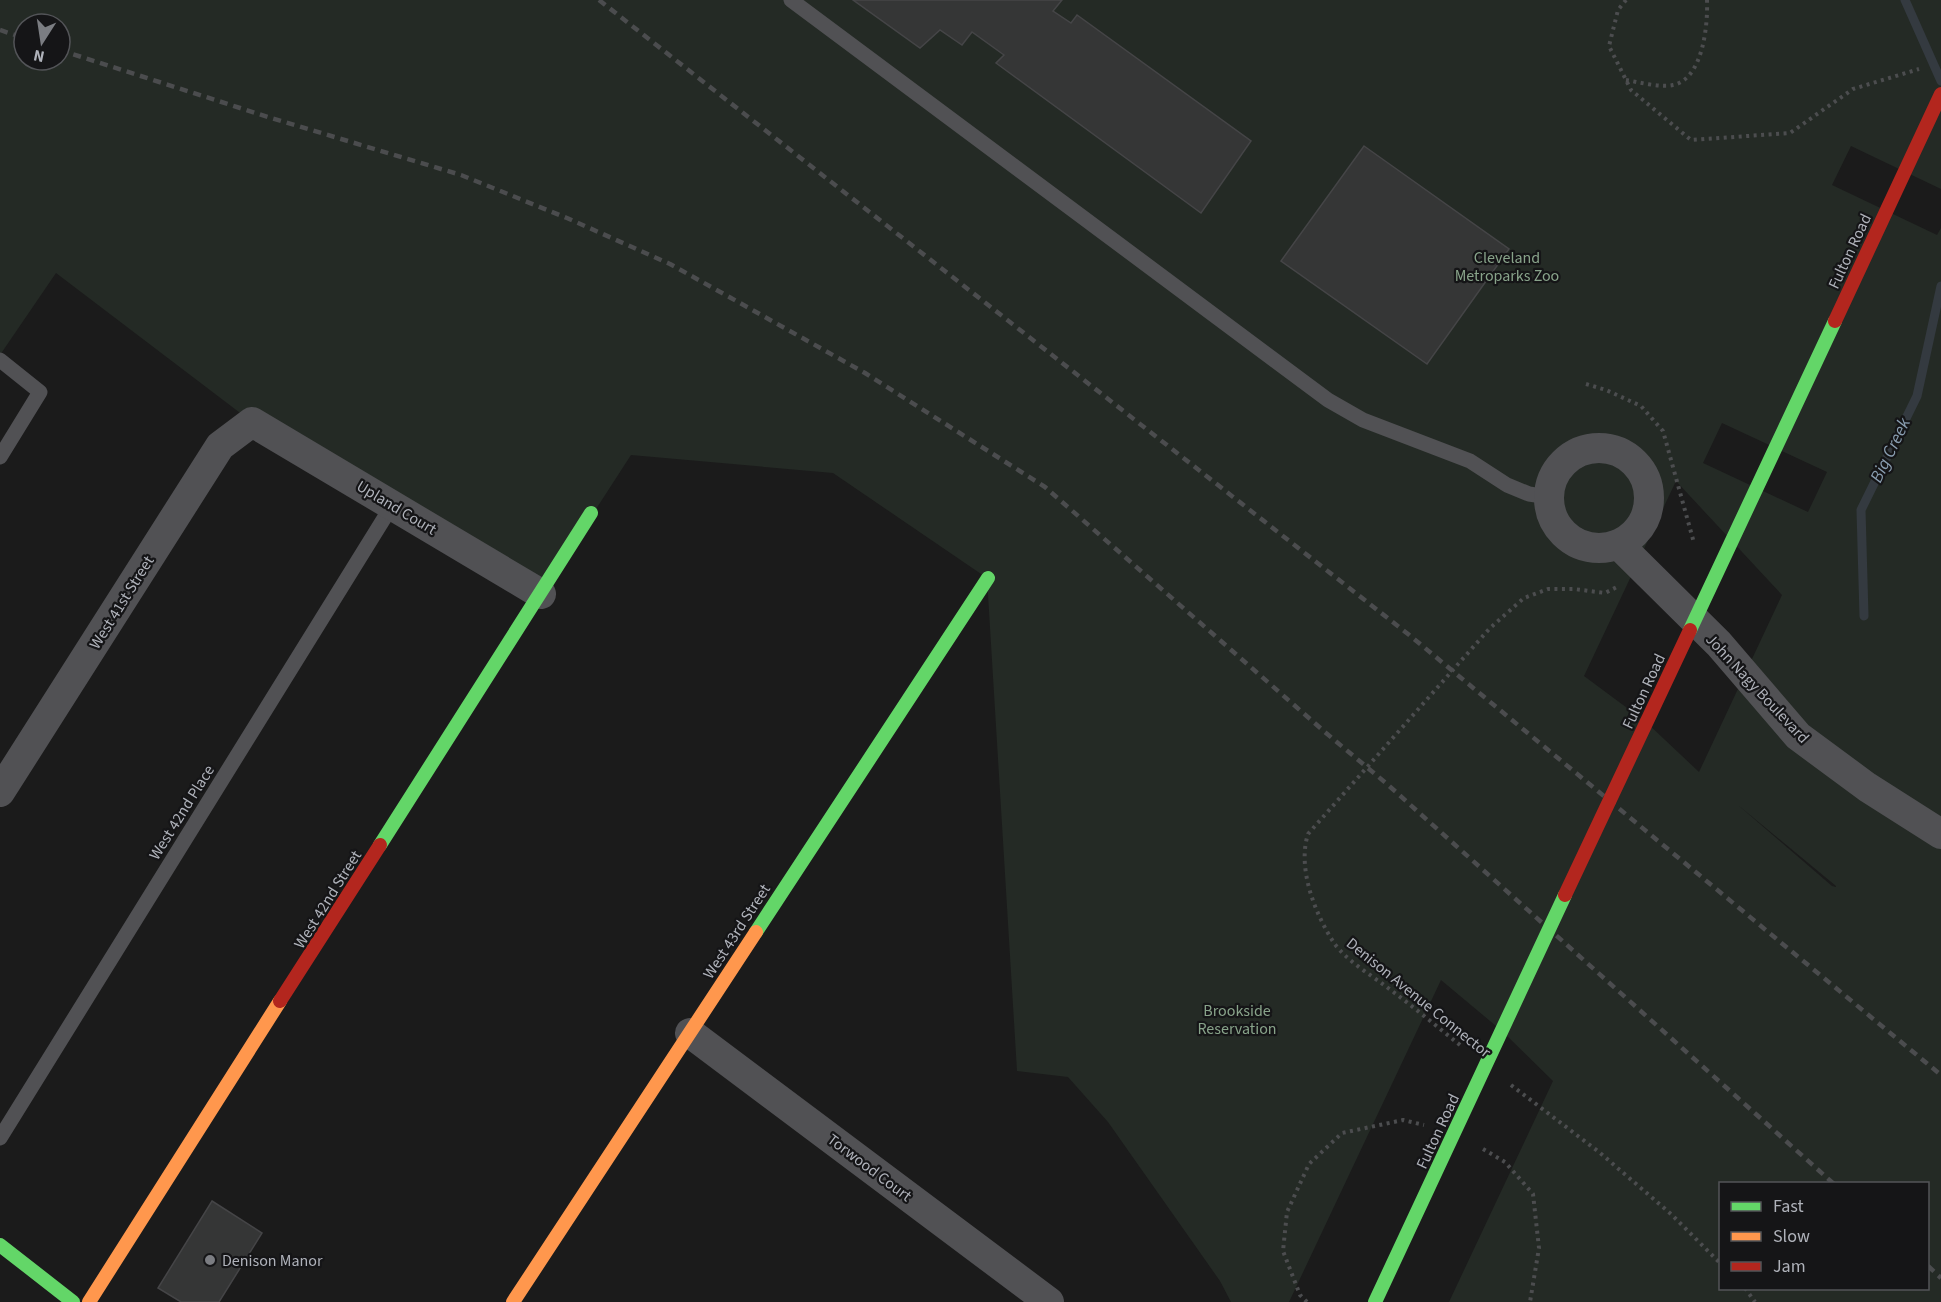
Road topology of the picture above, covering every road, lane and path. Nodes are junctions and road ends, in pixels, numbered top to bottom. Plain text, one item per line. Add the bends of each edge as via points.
1 (791, 0) edge
2 (1626, 0) edge
3 (1707, 0) edge
4 (1930, 65) dead end
5 (1626, 80) junction
6 (1941, 94) edge
7 (0, 360) edge
8 (1586, 384) dead end
9 (252, 422) joint
10 (0, 457) edge
11 (1549, 497) junction
12 (393, 504) junction
13 (591, 513) dead end
14 (1618, 544) junction
15 (1697, 553) dead end
16 (987, 578) dead end
17 (1605, 593) dead end
18 (541, 594) junction
19 (0, 792) edge
20 (1941, 834) edge
21 (690, 1033) junction
22 (1462, 1046) dead end
23 (1507, 1082) dead end
24 (0, 1138) edge
25 (0, 1245) edge
26 (1719, 1262) edge
27 (1049, 1301) edge
28 (73, 1302) edge
29 (89, 1302) edge
30 (513, 1302) edge
31 (1375, 1302) edge

1 - 11 lane via 1328,400 1363,420 1470,461 1507,485
2 - 5 path via 1618,10 1609,46
3 - 5 path via 1708,22 1697,64 1689,76 1673,85
4 - 5 path via 1853,89 1790,133 1691,140 1631,90
6 - 31 street, Fulton Road, bridge
7 - 10 lane via 40,392
8 - 15 path via 1641,406 1663,431
9 - 12 street, Upland Court
9 - 19 street, West 41st Street via 220,446
11 - 14 street via 1556,523 1576,542 1604,548
11 - 14 street via 1560,466 1573,455 1588,449 1621,452 1644,475 1649,507 1633,536
12 - 18 street, Upland Court
12 - 24 lane, West 42nd Place
13 - 18 street, West 42nd Street
14 - 20 street, John Nagy Boulevard via 1719,644 1798,736 1867,787
16 - 21 street, West 43rd Street
17 - 22 path, Denison Avenue Connector via 1548,589 1524,598 1490,628 1308,834 1304,864 1308,886 1335,944
18 - 29 street, West 42nd Street
21 - 27 street, Torwood Court
21 - 30 street, West 43rd Street
23 - 26 path via 1599,1152
25 - 28 street

